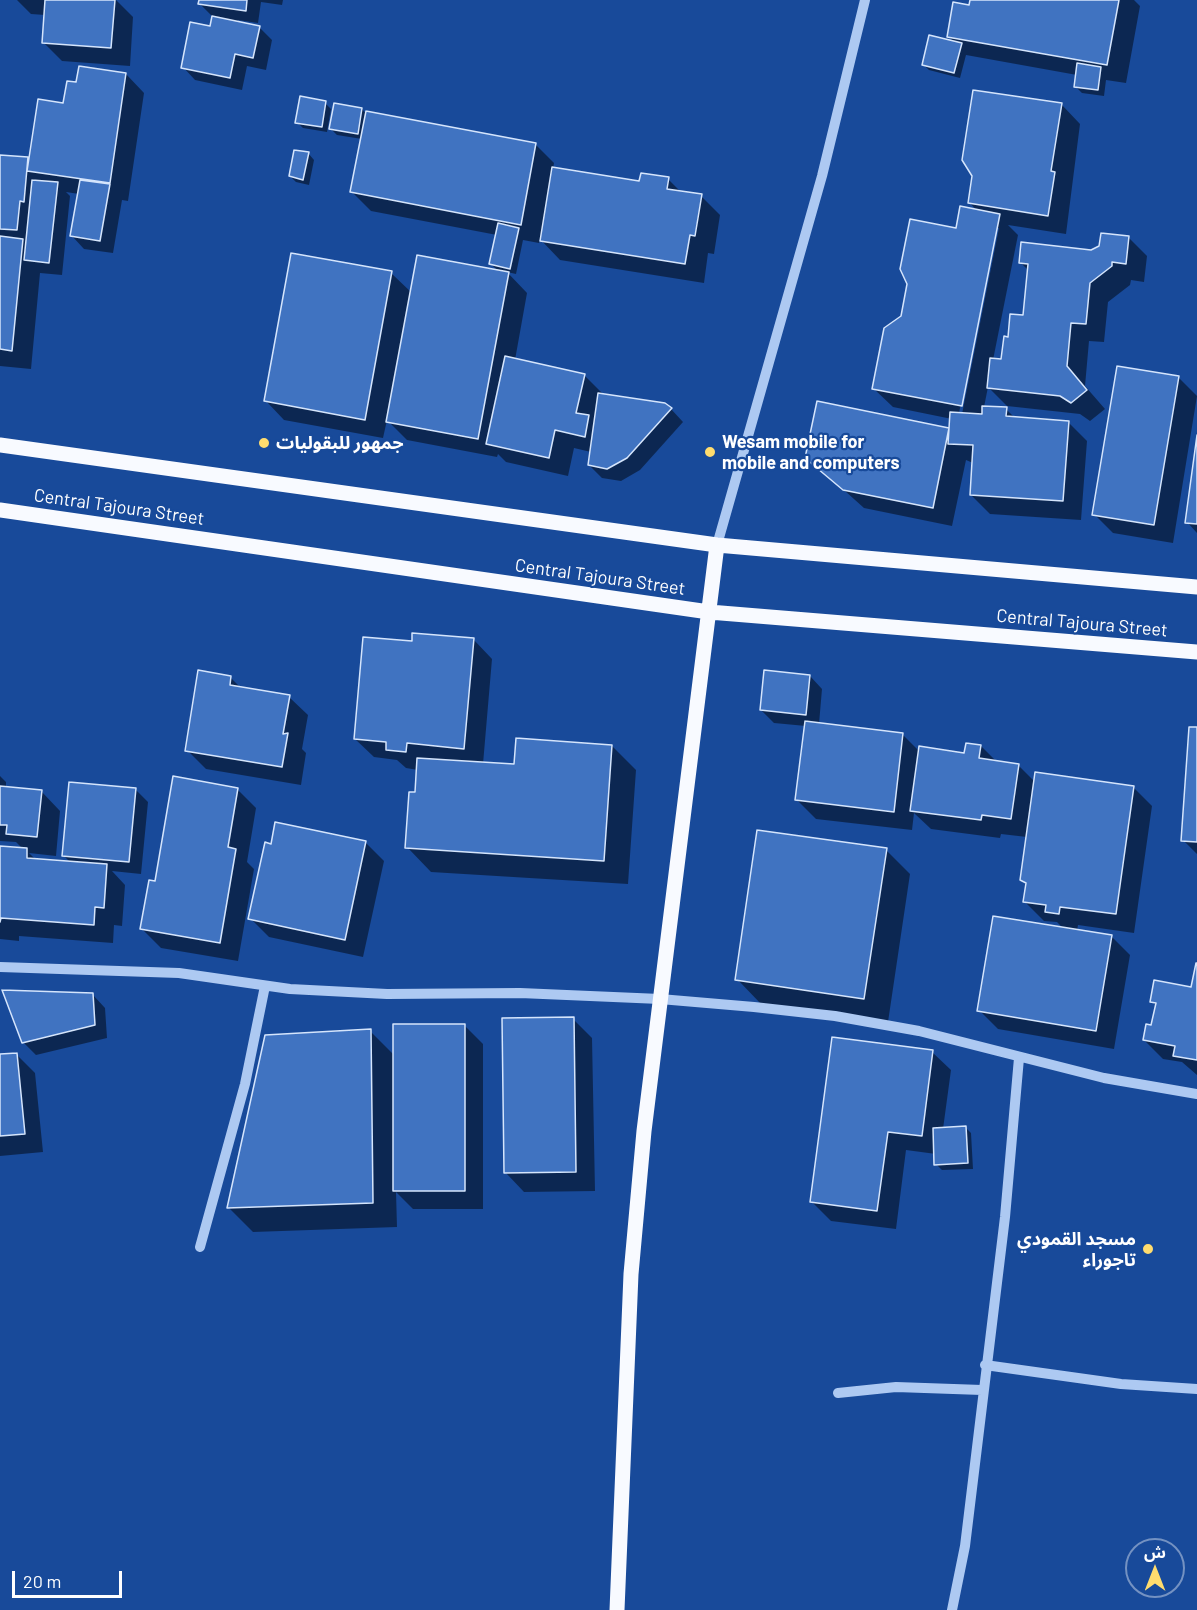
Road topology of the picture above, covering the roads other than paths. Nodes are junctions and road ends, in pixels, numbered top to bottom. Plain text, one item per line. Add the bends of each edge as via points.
1 (865, 0) edge
2 (0, 445) edge
3 (0, 510) edge
4 (717, 546) junction
5 (1197, 587) edge
6 (709, 612) junction
7 (1197, 652) edge
8 (0, 967) edge
9 (266, 986) junction
10 (660, 999) junction
11 (1018, 1058) junction
12 (1197, 1094) edge
13 (201, 1247) dead end
14 (985, 1365) junction
15 (1197, 1389) edge
16 (982, 1390) junction
17 (838, 1393) dead end
18 (617, 1610) edge
19 (952, 1610) edge

1 - 4 street via 822,177
2 - 4 main road
3 - 6 main road, Central Tajoura Street
4 - 5 main road
4 - 6 main road
6 - 7 main road, Central Tajoura Street
6 - 10 main road
8 - 9 street via 179,973
9 - 10 street via 387,994 520,993
9 - 13 street via 245,1084
10 - 11 street via 846,1018 919,1030
10 - 18 main road via 631,1274
11 - 12 street
11 - 14 street via 1005,1217
14 - 15 street via 1120,1384
14 - 16 street
16 - 17 street via 896,1387
16 - 19 street via 965,1546

